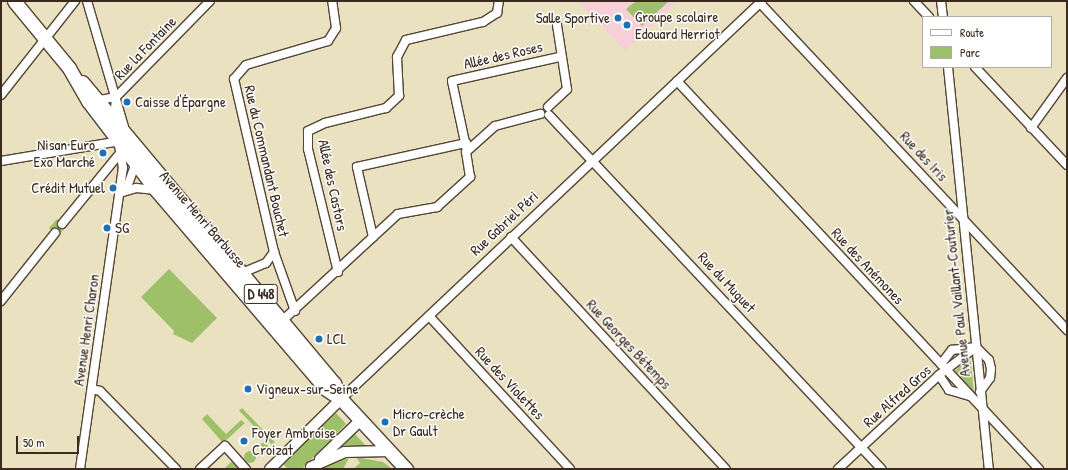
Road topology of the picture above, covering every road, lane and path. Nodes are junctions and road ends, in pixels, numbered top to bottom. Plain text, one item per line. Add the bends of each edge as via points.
1 (14, 1) edge
2 (75, 1) edge
3 (87, 1) edge
4 (210, 1) edge
5 (332, 1) edge
6 (499, 1) edge
7 (914, 1) edge
8 (941, 1) edge
9 (761, 2) edge
10 (928, 16) edge
11 (943, 16) edge
12 (557, 24) dead end
13 (45, 38) junction
14 (559, 56) junction
15 (69, 68) junction
16 (948, 68) edge
17 (976, 68) edge
18 (1067, 78) edge
19 (677, 81) junction
20 (1, 95) edge
21 (116, 97) junction
22 (100, 100) junction
23 (549, 111) junction
24 (114, 116) junction
25 (1031, 128) junction
26 (121, 141) junction
27 (466, 143) junction
28 (136, 145) junction
29 (466, 152) junction
30 (594, 159) junction
31 (1, 161) edge
32 (1067, 165) edge
33 (129, 166) junction
34 (156, 190) junction
35 (123, 192) junction
36 (175, 194) junction
37 (963, 217) junction
38 (62, 224) dead end
39 (55, 233) dead end
40 (373, 237) junction
41 (511, 237) junction
42 (274, 252) junction
43 (338, 272) junction
44 (242, 273) junction
45 (1, 301) edge
46 (295, 311) junction
47 (429, 316) junction
48 (283, 320) junction
49 (1067, 330) edge
50 (976, 347) junction
51 (941, 364) junction
52 (947, 371) junction
53 (939, 375) junction
54 (92, 389) junction
55 (980, 392) junction
56 (970, 396) junction
57 (340, 399) junction
58 (982, 407) junction
59 (360, 420) junction
60 (861, 447) junction
61 (389, 451) junction
62 (311, 468) edge
63 (80, 469) edge
64 (176, 469) edge
65 (200, 469) edge
66 (246, 469) edge
67 (270, 469) edge
68 (406, 469) edge
69 (570, 469) edge
70 (726, 469) edge
71 (838, 469) edge
72 (882, 469) edge
73 (989, 469) edge
74 (1039, 469) edge

1 - 13 main road, Avenue Henri Barbusse / D 448
2 - 13 street
3 - 21 street
4 - 21 street, Rue la Fontaine
5 - 42 street, Rue du Commandant Bouchet via 336,28 328,41 246,65 234,79
6 - 43 street, Allée des Castors via 497,13 483,22 406,40 397,57 399,96 386,108 325,123 308,131 308,149
7 - 10 street
8 - 11 street
9 - 19 street, Rue Gabriel Péri
9 - 37 street, Rue des Iris
12 - 14 street
13 - 15 main road, Avenue Henri Barbusse / D 448
13 - 20 street
14 - 23 street via 567,90
14 - 27 street, Allée des Roses via 452,81
15 - 22 main road, Avenue Henri Barbusse / D 448
15 - 26 main road, Avenue Henri Barbusse / D 448
16 - 37 street, Avenue Paul Vaillant-Couturier
17 - 25 street
18 - 25 street
19 - 30 street, Rue Gabriel Péri
19 - 51 street, Rue des Anémones
21 - 22 street
21 - 24 street
21 - 26 street
22 - 24 main road, Avenue Henri Barbusse / D 448
23 - 29 street via 543,108 540,114 495,126
23 - 30 street, Rue du Muguet
24 - 26 main road, Avenue Henri Barbusse / D 448
25 - 32 street
26 - 28 main road, Avenue Henri Barbusse / D 448
26 - 31 street
26 - 33 main road, Avenue Henri Barbusse / D 448
26 - 38 street
27 - 29 street, Allée des Roses
27 - 40 street via 357,167
28 - 33 street, Avenue Henri Charon
28 - 36 main road, Avenue Henri Barbusse / D 448
29 - 40 street, Allée des Roses via 470,177 436,207 398,214
30 - 41 street, Rue Gabriel Péri
30 - 60 street, Rue du Muguet
33 - 34 main road, Avenue Henri Barbusse / D 448
33 - 35 street, Avenue Henri Charon
33 - 35 street, Avenue Henri Charon
33 - 36 street
34 - 35 street
34 - 57 main road, Avenue Henri Barbusse / D 448 via 326,389
35 - 54 street, Avenue Henri Charon
36 - 44 main road, Avenue Henri Barbusse / D 448
37 - 49 street, Rue des Iris
37 - 50 street, Avenue Paul Vaillant-Couturier
39 - 45 street
40 - 43 street
41 - 47 street, Rue Gabriel Péri
41 - 70 street, Rue Georges Bétemps
42 - 44 street via 266,263
42 - 46 street
43 - 46 street
44 - 48 main road, Avenue Henri Barbusse / D 448
46 - 48 street
47 - 57 street, Rue Gabriel Péri
47 - 69 street, Rue des Violettes
48 - 57 main road, Avenue Henri Barbusse / D 448 via 334,383
50 - 51 street via 952,350
50 - 52 street, Rue Alfred Gros
50 - 55 street, Avenue Paul Vaillant-Couturier
50 - 55 street via 987,356 991,368 990,378
51 - 52 street, Rue des Anémones
52 - 53 street, Rue Alfred Gros
52 - 56 street, Rue des Anémones
53 - 56 street via 949,390
53 - 60 street, Rue Alfred Gros
54 - 63 street, Avenue Henri Charon
54 - 64 street via 100,391
55 - 58 street, Avenue Paul Vaillant-Couturier
56 - 58 street, Rue des Anémones
57 - 59 main road, Avenue Henri Barbusse / D 448
57 - 67 street, Rue Gabriel Péri
58 - 73 street, Avenue Paul Vaillant-Couturier
58 - 74 street, Rue des Anémones
59 - 61 main road, Avenue Henri Barbusse / D 448
59 - 62 street
60 - 71 street, Rue Alfred Gros
60 - 72 street, Rue du Muguet
61 - 62 street via 344,452
61 - 68 main road, Avenue Henri Barbusse / D 448
65 - 66 street via 225,446

